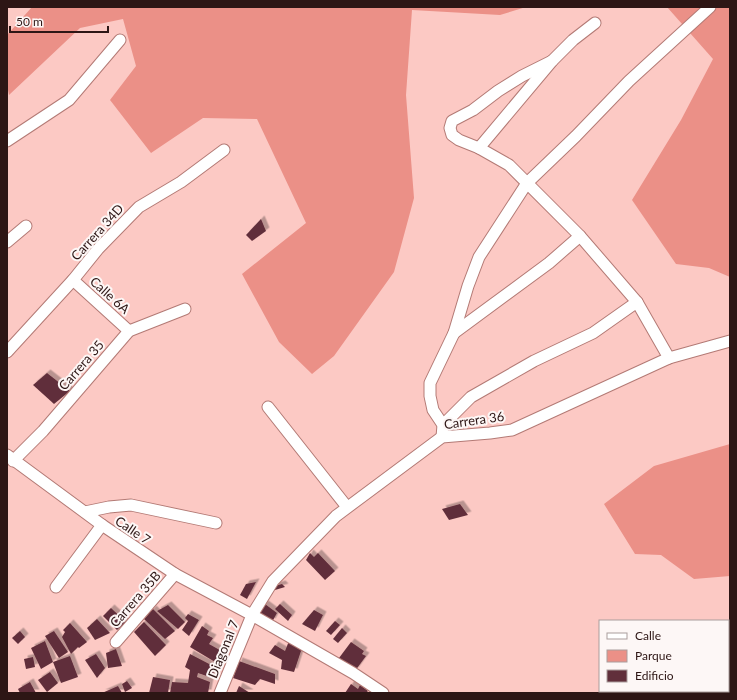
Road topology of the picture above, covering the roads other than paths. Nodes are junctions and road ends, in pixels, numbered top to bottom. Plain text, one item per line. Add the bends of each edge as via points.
1 (710, 7) edge
2 (595, 23) dead end
3 (120, 40) dead end
4 (552, 61) junction
5 (7, 141) edge
6 (479, 148) junction
7 (224, 150) dead end
8 (527, 183) junction
9 (26, 226) dead end
10 (580, 236) junction
11 (7, 242) edge
12 (73, 280) junction
13 (637, 302) junction
14 (185, 309) dead end
15 (129, 331) junction
16 (454, 333) junction
17 (730, 341) edge
18 (7, 352) edge
19 (669, 358) junction
20 (268, 407) dead end
21 (443, 424) junction
22 (442, 437) junction
23 (10, 458) edge
24 (347, 507) junction
25 (85, 512) junction
26 (216, 523) dead end
27 (102, 525) junction
28 (175, 574) junction
29 (56, 587) dead end
30 (252, 615) junction
31 (116, 642) dead end
32 (220, 693) edge
33 (382, 693) edge

1 - 8 street via 629,82
2 - 4 street
3 - 5 street via 69,100
4 - 6 street
4 - 6 street via 522,76 473,110 452,121 452,135
6 - 8 street via 509,165
7 - 12 street, Carrera 34D via 181,182 139,207 98,249
8 - 10 street
8 - 16 street via 479,256
9 - 11 street
10 - 13 street
10 - 16 street
12 - 15 street, Calle 6A
12 - 18 street, Carrera 34D
13 - 19 street
13 - 21 street via 593,333 534,361 471,397
14 - 15 street, Carrera 35
15 - 23 street, Carrera 35 via 43,431
16 - 21 street via 430,383 433,410
17 - 19 street, Carrera 36
19 - 22 street, Carrera 36 via 512,430
20 - 24 street
21 - 22 street
22 - 24 street, Carrera 36
23 - 25 street, Calle 7
24 - 30 street, Carrera 36 via 273,581
25 - 26 street via 131,505
25 - 27 street, Calle 7
27 - 28 street, Calle 7
27 - 29 street
28 - 30 street, Calle 7
28 - 31 street, Carrera 35B
30 - 32 street, Diagonal 7
30 - 33 street, Calle 7 via 353,673

